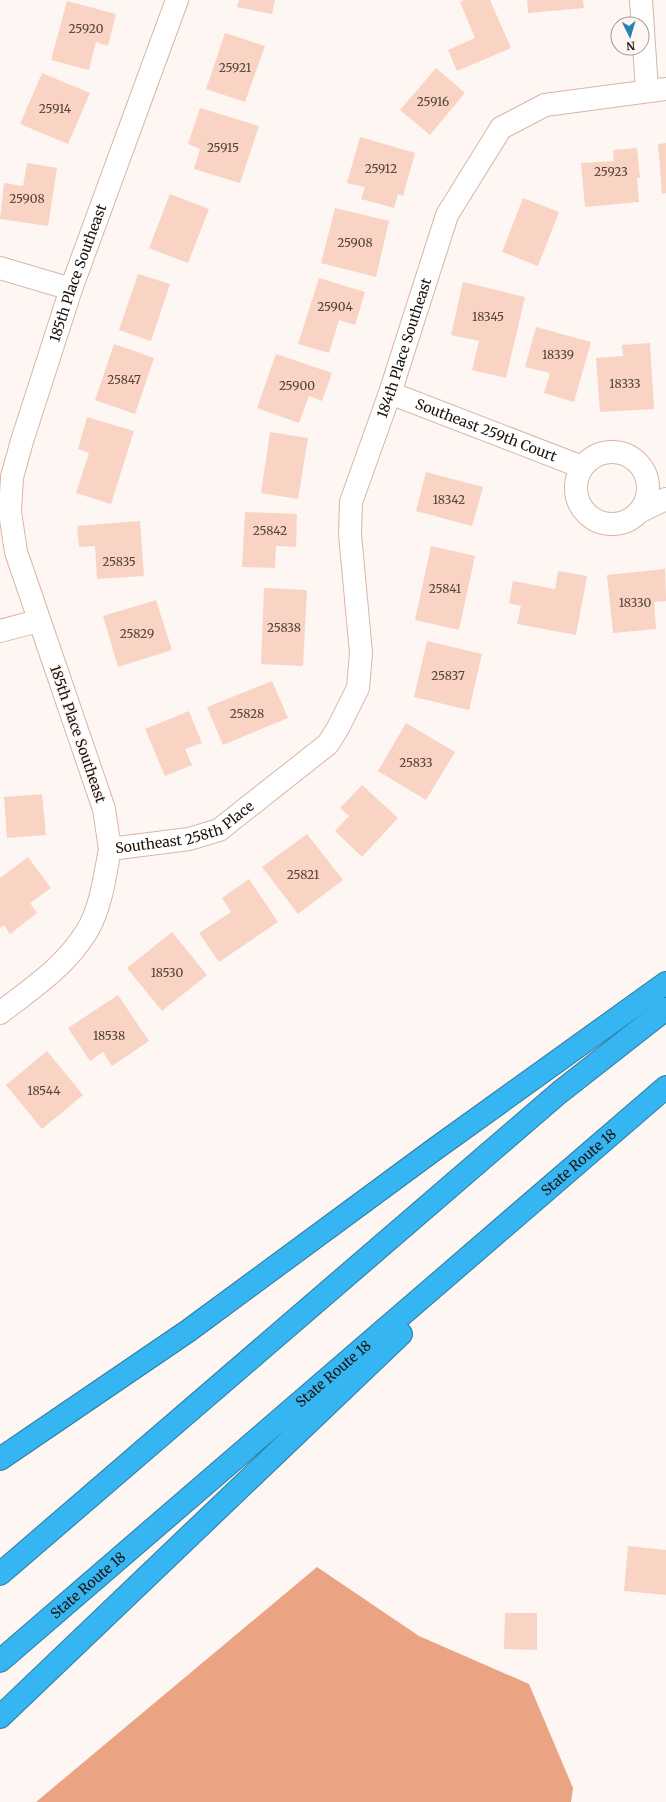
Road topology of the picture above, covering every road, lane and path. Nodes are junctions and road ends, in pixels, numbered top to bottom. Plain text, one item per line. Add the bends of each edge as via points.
1 (177, 0) edge
2 (641, 0) edge
3 (657, 89) edge
4 (0, 268) edge
5 (71, 289) junction
6 (390, 393) junction
7 (582, 468) junction
8 (666, 499) edge
9 (638, 512) junction
10 (8, 555) edge
11 (38, 621) junction
12 (0, 631) edge
13 (338, 728) joint
14 (110, 849) junction
15 (666, 983) edge
16 (666, 1009) edge
17 (0, 1013) edge
18 (666, 1087) edge
19 (595, 1148) junction
20 (0, 1459) edge
21 (0, 1574) edge
22 (0, 1661) edge
23 (0, 1717) edge

1 - 5 street, 185th Place Southeast
2 - 3 street
3 - 6 street, 184th Place Southeast via 545,105 501,128 447,215
4 - 5 street
5 - 10 street, 185th Place Southeast via 12,477
6 - 7 street, Southeast 259th Court
6 - 13 street, 184th Place Southeast via 351,502 350,534 361,654 358,688
7 - 9 street via 577,478 576,490 578,502 590,516 606,524 630,519
7 - 9 street via 590,459 600,454 612,452 634,459 642,468 647,490 645,502
8 - 9 street
10 - 11 street, 185th Place Southeast
11 - 12 street
11 - 14 street, 185th Place Southeast via 104,809
13 - 14 street, Southeast 258th Place via 328,744 219,830 189,839
14 - 17 street, Southeast 258th Place via 102,892 87,931 53,971
15 - 20 highway via 188,1331
16 - 21 highway via 560,1092
18 - 19 highway, State Route 18
19 - 22 highway, State Route 18
19 - 23 highway

